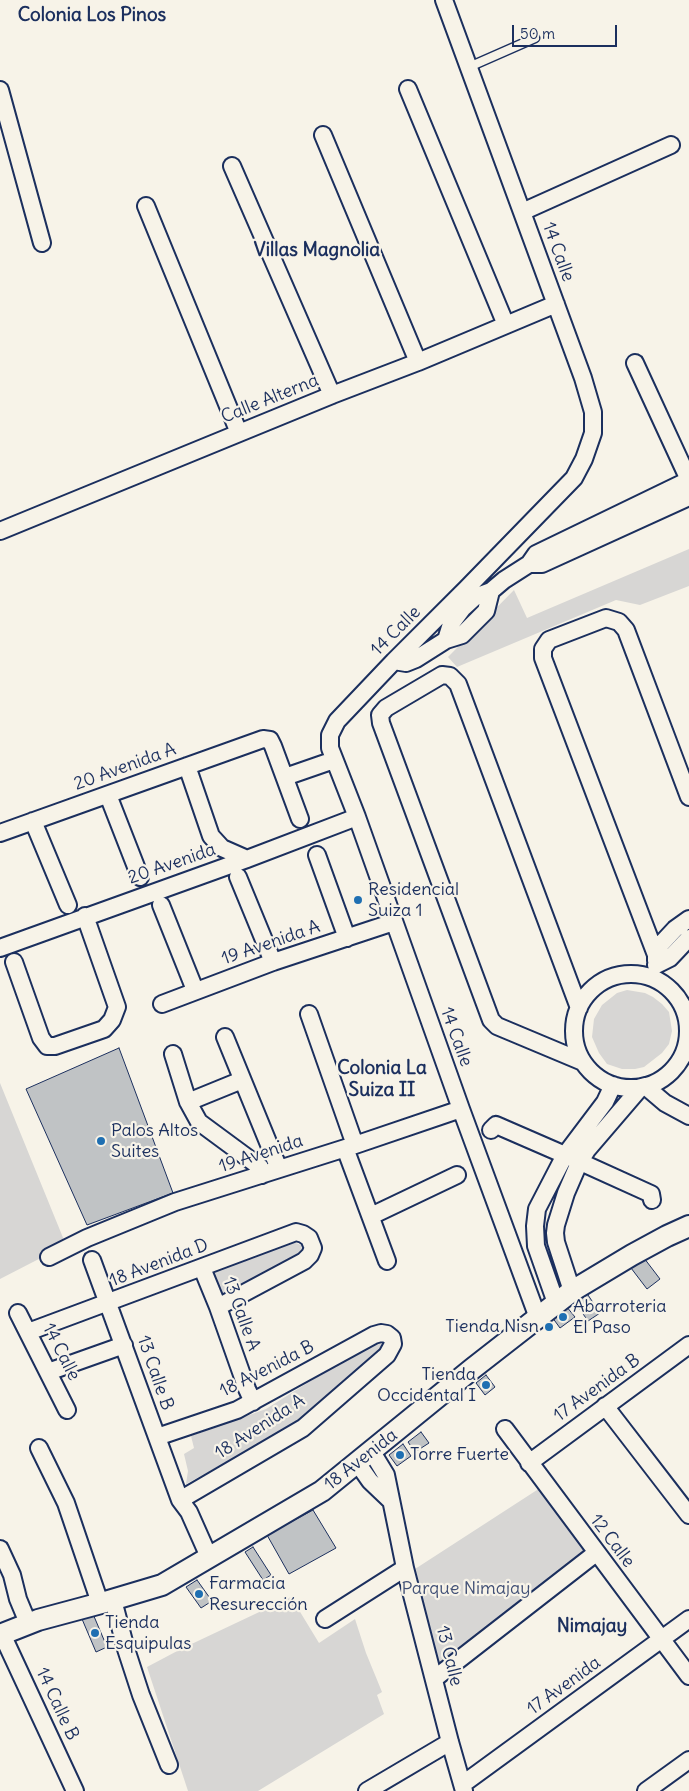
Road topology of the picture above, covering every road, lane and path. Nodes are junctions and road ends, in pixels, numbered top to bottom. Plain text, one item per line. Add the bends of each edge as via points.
1 (444, 0) edge
2 (535, 38) dead end
3 (469, 68) junction
4 (408, 89) dead end
5 (0, 90) edge
6 (324, 135) dead end
7 (671, 145) dead end
8 (232, 166) dead end
9 (146, 206) dead end
10 (522, 212) junction
11 (42, 243) dead end
12 (556, 304) junction
13 (506, 325) junction
14 (418, 362) junction
15 (635, 362) dead end
16 (332, 395) junction
17 (239, 433) junction
18 (689, 480) edge
19 (689, 498) edge
20 (0, 530) edge
21 (589, 535) junction
22 (394, 661) junction
23 (334, 760) junction
24 (187, 766) junction
25 (285, 777) junction
26 (108, 795) junction
27 (689, 797) edge
28 (357, 817) junction
29 (300, 819) dead end
30 (33, 821) junction
31 (0, 832) edge
32 (317, 855) dead end
33 (247, 859) junction
34 (140, 877) dead end
35 (238, 878) dead end
36 (68, 905) dead end
37 (161, 905) dead end
38 (85, 916) junction
39 (689, 919) edge
40 (394, 922) junction
41 (347, 938) junction
42 (689, 938) edge
43 (0, 948) edge
44 (14, 962) dead end
45 (274, 962) junction
46 (654, 966) junction
47 (195, 990) junction
48 (162, 1004) dead end
49 (579, 1008) junction
50 (309, 1014) dead end
51 (225, 1037) dead end
52 (173, 1054) dead end
53 (584, 1062) junction
54 (242, 1080) junction
55 (614, 1085) junction
56 (643, 1087) junction
57 (188, 1102) junction
58 (461, 1109) junction
59 (689, 1116) edge
60 (491, 1130) dead end
61 (350, 1146) junction
62 (572, 1159) junction
63 (279, 1169) junction
64 (457, 1174) dead end
65 (262, 1175) junction
66 (652, 1200) dead end
67 (371, 1216) junction
68 (689, 1226) edge
69 (556, 1242) junction
70 (536, 1246) junction
71 (49, 1257) dead end
72 (92, 1260) dead end
73 (387, 1262) dead end
74 (202, 1268) junction
75 (572, 1291) junction
76 (109, 1303) junction
77 (556, 1303) junction
78 (218, 1307) junction
79 (18, 1313) dead end
80 (538, 1318) junction
81 (28, 1332) junction
82 (392, 1338) joint
83 (124, 1345) junction
84 (688, 1347) edge
85 (48, 1372) junction
86 (254, 1402) junction
87 (605, 1406) junction
88 (67, 1410) dead end
89 (504, 1428) dead end
90 (157, 1437) junction
91 (39, 1448) dead end
92 (365, 1458) junction
93 (528, 1462) junction
94 (180, 1500) junction
95 (689, 1515) edge
96 (0, 1548) edge
97 (596, 1553) junction
98 (205, 1560) junction
99 (405, 1568) junction
100 (107, 1601) junction
101 (325, 1619) dead end
102 (689, 1619) edge
103 (33, 1621) junction
104 (1, 1635) edge
105 (662, 1639) junction
106 (689, 1676) edge
107 (434, 1679) junction
108 (450, 1742) junction
109 (689, 1760) edge
110 (169, 1765) dead end
111 (464, 1788) edge
112 (75, 1791) edge
113 (367, 1791) edge
114 (646, 1791) edge

1 - 3 street, 14 Calle
2 - 3 lane
3 - 10 street, 14 Calle
4 - 13 street
5 - 11 street
6 - 14 street
7 - 10 street
8 - 16 street
9 - 17 street
10 - 12 street, 14 Calle
12 - 13 street, Calle Alterna
12 - 22 street, 14 Calle via 593,412 592,433 584,459 574,478
13 - 14 street, Calle Alterna
14 - 16 street, Calle Alterna
15 - 18 street
16 - 17 street, Calle Alterna
17 - 20 street, Calle Alterna
18 - 21 street
19 - 21 street
21 - 22 street via 542,564 529,564 504,580 491,591 486,611 462,635 446,640 406,663
22 - 23 street, 14 Calle via 337,721 330,735
23 - 25 street
23 - 28 street, 14 Calle
24 - 25 street, 20 Avenida A via 263,739 270,740 274,746
24 - 26 street, 20 Avenida A
24 - 33 street via 211,836 222,848
25 - 29 street
26 - 30 street, 20 Avenida A
26 - 34 street
27 - 46 street via 626,630 618,622 606,618 549,640 542,658
28 - 33 street, 20 Avenida
28 - 40 street, 14 Calle
30 - 31 street, 20 Avenida A
30 - 36 street
32 - 41 street
33 - 38 street, 20 Avenida
35 - 45 street
37 - 47 street
38 - 43 street, 20 Avenida
38 - 44 street via 117,1007 104,1029 47,1046 41,1038
39 - 46 street via 661,944
40 - 41 street, 19 Avenida A
40 - 58 street, 14 Calle
41 - 45 street, 19 Avenida A
42 - 46 street via 670,958
45 - 47 street, 19 Avenida A
46 - 49 street via 636,974 608,978 586,995
46 - 56 street via 686,1015 688,1034 685,1051 676,1067 662,1079
47 - 48 street, 19 Avenida A
49 - 53 street via 574,1026 576,1045
49 - 53 street via 458,684 450,676 442,675 386,708 380,715 384,732 490,1020 497,1026
50 - 61 street
51 - 54 street
52 - 57 street
53 - 55 street via 595,1075
54 - 57 street
54 - 63 street
55 - 56 street
55 - 62 street
56 - 59 street
56 - 62 street
57 - 65 street via 200,1122 260,1167
58 - 61 street, 19 Avenida
58 - 80 street, 14 Calle
60 - 62 street via 496,1125
61 - 63 street, 19 Avenida
61 - 67 street
62 - 66 street via 651,1194
62 - 69 street via 556,1225
62 - 70 street via 537,1209
63 - 65 street, 19 Avenida
64 - 67 street
65 - 71 street, 19 Avenida via 175,1202
67 - 73 street
68 - 75 street, 18 Avenida
69 - 70 street
69 - 75 street
70 - 77 street
72 - 76 street, 13 Calle B
74 - 76 street, 18 Avenida D
74 - 78 street, 13 Calle A
74 - 78 street, 18 Avenida D via 296,1232 309,1238 312,1248 304,1261
75 - 77 street, 18 Avenida
76 - 81 street, 18 Avenida D
76 - 83 street, 13 Calle B
77 - 80 street, 18 Avenida
78 - 86 street, 13 Calle A
79 - 81 street, 14 Calle
80 - 92 street, 18 Avenida
81 - 85 street, 14 Calle
82 - 86 street, 18 Avenida B via 387,1334 374,1335
82 - 94 street, 18 Avenida A via 393,1344 387,1355 302,1428
83 - 85 street
83 - 90 street, 13 Calle B
84 - 87 street, 17 Avenida B
85 - 88 street, 14 Calle
86 - 90 street, 18 Avenida B
87 - 93 street, 17 Avenida B
87 - 95 street
89 - 93 street, 12 Calle
90 - 94 street, 13 Calle B
91 - 100 street
92 - 98 street, 18 Avenida via 322,1491
92 - 99 street, 13 Calle via 370,1481 391,1501
93 - 97 street, 12 Calle
94 - 98 street, 13 Calle B via 189,1540
96 - 103 street via 18,1598
97 - 105 street, 12 Calle
97 - 107 street
98 - 100 street, 18 Avenida via 162,1585
99 - 101 street
99 - 107 street, 13 Calle
100 - 103 street, 18 Avenida
100 - 110 street
102 - 105 street, 17 Avenida
103 - 104 street, 18 Avenida
104 - 112 street, 14 Calle B
105 - 106 street, 12 Calle
105 - 111 street, 17 Avenida
107 - 108 street, 13 Calle
108 - 111 street, 13 Calle
108 - 113 street
109 - 114 street

